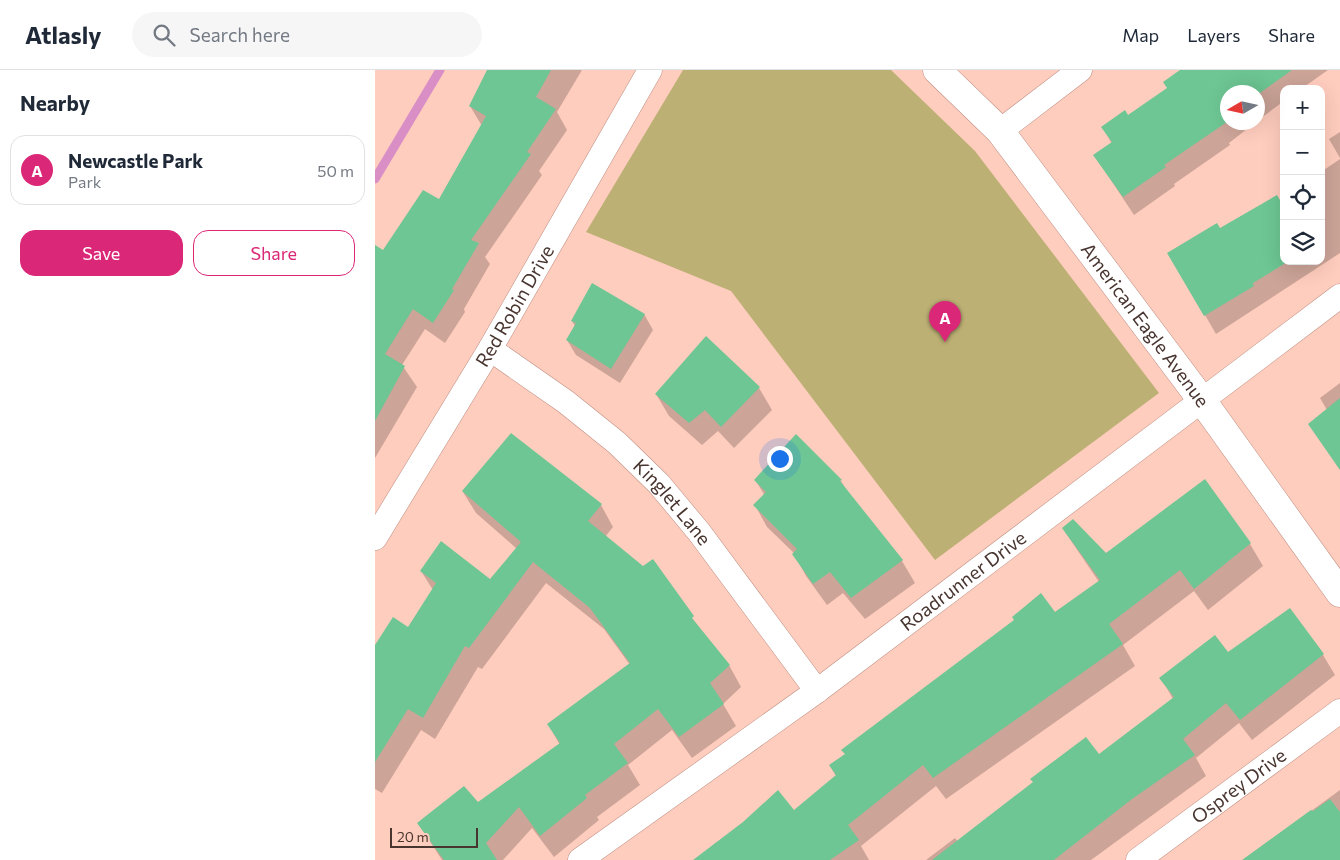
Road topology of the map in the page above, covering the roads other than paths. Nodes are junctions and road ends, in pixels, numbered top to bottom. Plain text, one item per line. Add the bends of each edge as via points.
1 (650, 70) edge
2 (937, 70) edge
3 (1080, 70) edge
4 (1000, 131) junction
5 (1340, 296) edge
6 (490, 349) junction
7 (1201, 399) junction
8 (375, 538) edge
9 (1340, 593) edge
10 (817, 691) junction
11 (1340, 711) edge
12 (580, 860) edge
13 (1138, 860) edge

1 - 6 street, Red Robin Drive
2 - 4 street, American Eagle Avenue
3 - 4 street
4 - 7 street, American Eagle Avenue
5 - 7 street, Roadrunner Drive
6 - 8 street, Red Robin Drive
6 - 10 street, Kinglet Lane via 617,443 659,484 699,532
7 - 9 street, American Eagle Avenue
7 - 10 street, Roadrunner Drive
10 - 12 street, Roadrunner Drive
11 - 13 street, Osprey Drive

